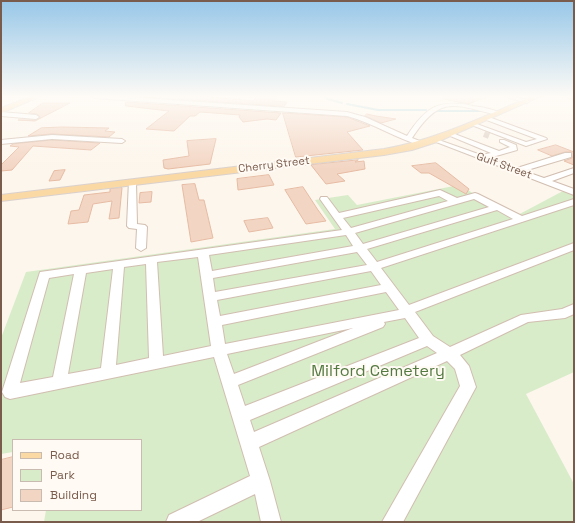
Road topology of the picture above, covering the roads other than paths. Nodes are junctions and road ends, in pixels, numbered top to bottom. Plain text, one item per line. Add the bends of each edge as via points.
1 (368, 120) edge
2 (421, 120) edge
3 (480, 120) edge
4 (493, 120) edge
5 (472, 124) junction
6 (464, 128) junction
7 (450, 134) junction
8 (408, 139) junction
9 (434, 140) junction
10 (122, 141) dead end
11 (1, 142) edge
12 (423, 144) junction
13 (499, 153) junction
14 (568, 155) dead end
15 (482, 157) junction
16 (551, 160) junction
17 (518, 170) junction
18 (574, 170) edge
19 (544, 180) junction
20 (132, 182) junction
21 (574, 192) edge
22 (1, 198) edge
23 (324, 199) dead end
24 (454, 201) junction
25 (574, 202) edge
26 (498, 207) junction
27 (336, 216) junction
28 (522, 219) junction
29 (348, 232) junction
30 (574, 246) edge
31 (141, 248) dead end
32 (360, 248) junction
33 (202, 253) junction
34 (151, 260) junction
35 (119, 265) junction
36 (373, 267) junction
37 (81, 270) junction
38 (206, 276) junction
39 (388, 288) junction
40 (210, 297) junction
41 (574, 308) edge
42 (405, 312) junction
43 (214, 322) junction
44 (428, 340) junction
45 (220, 350) junction
46 (449, 354) junction
47 (156, 363) junction
48 (108, 373) junction
49 (230, 382) junction
50 (59, 383) junction
51 (5, 393) edge
52 (240, 416) junction
53 (249, 443) junction
54 (261, 481) junction
55 (176, 522) edge
56 (271, 522) edge
57 (392, 522) edge

1 - 8 street
2 - 8 street
3 - 5 main road, Cherry Street
4 - 5 street via 544,139 526,144
5 - 6 main road, Cherry Street
6 - 7 main road, Cherry Street
6 - 13 street via 514,146 511,150
7 - 9 main road, Cherry Street
7 - 13 street
8 - 12 street
9 - 12 main road, Cherry Street
9 - 15 street, Gulf Street
10 - 11 street via 52,137
12 - 20 main road, Cherry Street via 384,152
13 - 15 street
14 - 16 street
15 - 17 street, Gulf Street
16 - 17 street
16 - 18 street
17 - 19 street, Gulf Street
18 - 19 street
19 - 21 street, Gulf Street
20 - 22 main road, Cherry Street
20 - 31 street via 132,226 142,227
23 - 27 street
24 - 26 street via 475,196
24 - 27 street via 440,193
24 - 29 street
25 - 28 street
26 - 28 street
26 - 32 street
27 - 29 street
28 - 36 street
29 - 32 street
29 - 33 street
30 - 42 street
32 - 36 street
32 - 38 street
33 - 34 street
33 - 38 street
34 - 35 street
34 - 47 street
35 - 37 street
35 - 48 street
36 - 39 street
36 - 40 street
37 - 50 street
37 - 51 street via 44,275
38 - 40 street
39 - 42 street
39 - 43 street
40 - 43 street
41 - 46 street via 565,313 526,318
42 - 44 street
42 - 45 street
42 - 49 street
43 - 45 street
44 - 46 street
44 - 52 street
45 - 47 street
45 - 49 street
46 - 53 street
46 - 57 street via 462,366 468,386
47 - 48 street
48 - 50 street
49 - 52 street
50 - 51 street
52 - 53 street
53 - 54 street
54 - 55 street
54 - 56 street

